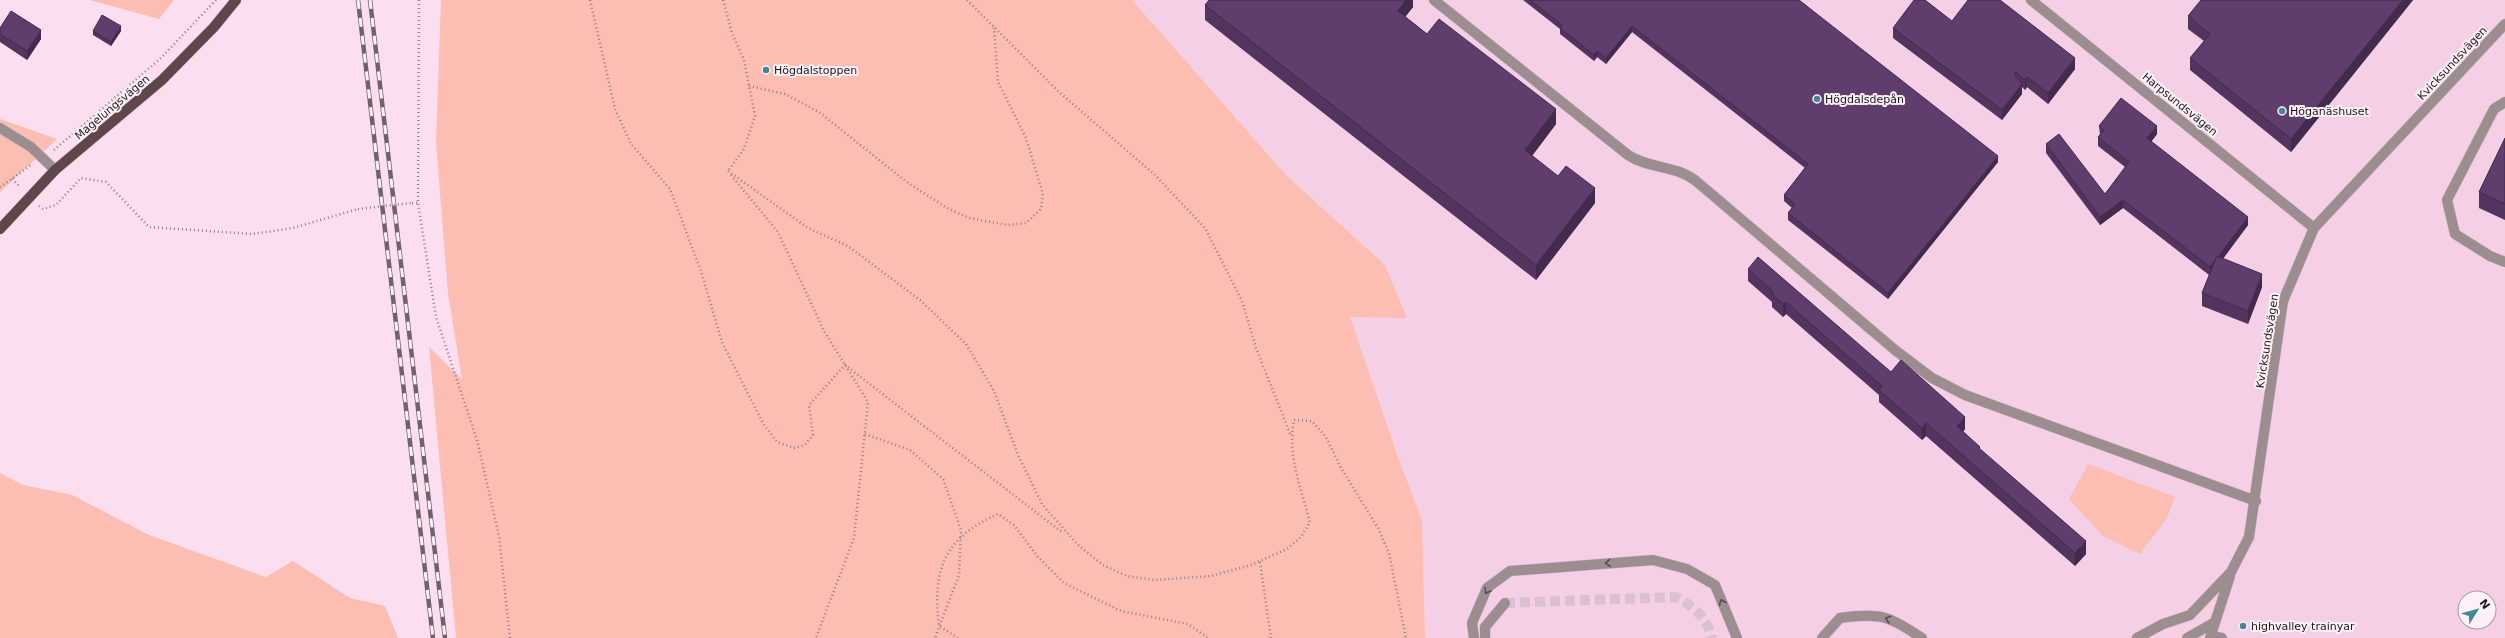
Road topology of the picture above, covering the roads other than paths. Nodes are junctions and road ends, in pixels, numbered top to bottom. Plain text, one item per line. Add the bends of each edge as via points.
1 (236, 0) edge
2 (1434, 0) edge
3 (2031, 0) edge
4 (2505, 24) edge
5 (2505, 102) edge
6 (0, 128) edge
7 (55, 170) junction
8 (2314, 228) junction
9 (0, 229) edge
10 (2505, 262) edge
11 (2256, 501) junction
12 (2231, 572) junction
13 (1505, 603) dead end
14 (2215, 622) junction
15 (2210, 637) edge
16 (1474, 638) edge
17 (1485, 638) edge
18 (1737, 638) edge
19 (1822, 638) edge
20 (1922, 638) edge
21 (2137, 638) edge
22 (2187, 638) edge
23 (2222, 638) edge

1 - 7 main road, Magelungsvägen via 214,27 162,80
2 - 11 street via 1628,155 1648,165 1678,171 1692,178 1895,350 1932,378 1965,395
3 - 8 street, Harpsundsvägen
4 - 8 street, Kvicksundsvägen
5 - 10 street via 2494,109 2447,200 2455,234 2490,256
6 - 7 street via 44,157
7 - 9 main road, Magelungsvägen
8 - 11 street, Kvicksundsvägen via 2284,301
11 - 12 street, Kvicksundsvägen via 2249,538
12 - 14 street
12 - 21 street, Kvicksundsvägen via 2190,615 2163,624
13 - 17 street via 1486,627
14 - 15 street
14 - 22 street
15 - 23 street
18 -> 16 street via 1714,585 1686,569 1653,560 1510,571 1488,588 1472,623
20 -> 19 street via 1895,621 1870,614 1840,618

